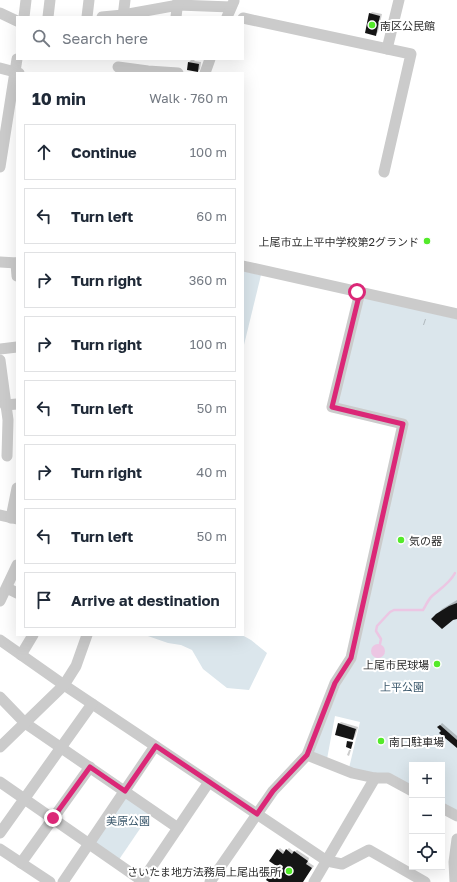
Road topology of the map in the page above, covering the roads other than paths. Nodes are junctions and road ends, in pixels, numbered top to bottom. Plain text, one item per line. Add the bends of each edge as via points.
1 (26, 0) edge
2 (50, 0) edge
3 (89, 0) edge
4 (125, 0) edge
5 (399, 0) edge
6 (178, 2) edge
7 (230, 10) edge
8 (0, 13) edge
9 (24, 16) edge
10 (48, 16) edge
11 (87, 16) edge
12 (123, 16) edge
13 (176, 16) edge
14 (240, 16) edge
15 (244, 17) edge
16 (16, 21) edge
17 (387, 49) junction
18 (17, 60) edge
19 (210, 60) edge
20 (118, 66) edge
21 (0, 68) edge
22 (17, 72) edge
23 (148, 72) edge
24 (206, 72) edge
25 (16, 73) edge
26 (16, 78) edge
27 (8, 114) edge
28 (0, 165) edge
29 (384, 172) dead end
30 (0, 262) edge
31 (16, 263) edge
32 (244, 266) edge
33 (360, 292) junction
34 (457, 314) edge
35 (16, 348) edge
36 (0, 349) edge
37 (0, 360) edge
38 (16, 404) edge
39 (5, 405) junction
40 (8, 456) edge
41 (16, 498) edge
42 (0, 515) edge
43 (14, 518) edge
44 (16, 570) edge
45 (12, 591) edge
46 (0, 600) edge
47 (31, 636) edge
48 (87, 636) edge
49 (0, 640) edge
50 (21, 655) junction
51 (64, 685) junction
52 (0, 697) edge
53 (92, 704) junction
54 (25, 723) junction
55 (156, 746) junction
56 (0, 747) edge
57 (61, 747) junction
58 (307, 755) junction
59 (90, 767) junction
60 (375, 778) junction
61 (0, 782) edge
62 (209, 782) junction
63 (409, 789) edge
64 (125, 791) junction
65 (24, 798) junction
66 (445, 810) edge
67 (257, 814) junction
68 (457, 816) edge
69 (53, 818) junction
70 (178, 828) junction
71 (0, 833) edge
72 (457, 839) edge
73 (89, 844) junction
74 (0, 849) edge
75 (327, 860) junction
76 (21, 863) junction
77 (143, 881) edge
78 (50, 882) edge
79 (63, 882) edge
80 (210, 882) edge
81 (314, 882) edge
82 (425, 882) edge
83 (455, 882) edge

1 - 9 street
2 - 10 street
3 - 11 street
4 - 12 street
5 - 17 street
6 - 7 street
6 - 12 street
6 - 13 street
7 - 14 street
8 - 16 street
15 - 17 street
17 - 29 street via 410,54
18 - 22 street
19 - 24 street
20 - 23 street
21 - 25 street
26 - 27 street
27 - 28 street
30 - 31 street
32 - 33 street
33 - 34 street
33 - 58 street via 332,407 403,424 351,658 335,683
35 - 36 street
37 - 39 street
38 - 39 street
39 - 40 street via 8,420
41 - 43 street
42 - 43 street
44 - 45 street
45 - 46 street
47 - 50 street
48 - 51 street via 76,666
49 - 50 street
50 - 51 street
51 - 53 street
51 - 54 street
52 - 54 street
53 - 55 street
53 - 57 street
54 - 56 street
54 - 57 street
55 - 62 street
55 - 64 street
57 - 59 street
57 - 65 street
58 - 60 street via 352,773
58 - 67 street via 273,791
59 - 64 street
59 - 69 street
60 - 63 street via 388,778
60 - 75 street
61 - 65 street
62 - 67 street
62 - 70 street
64 - 70 street
64 - 73 street
65 - 69 street
65 - 71 street
66 - 68 street
67 - 75 street
67 - 80 street
69 - 73 street
69 - 76 street
70 - 77 street
72 - 83 street
73 - 77 street
73 - 79 street
74 - 76 street
75 - 81 street
75 - 82 street via 342,864 369,850
76 - 78 street

